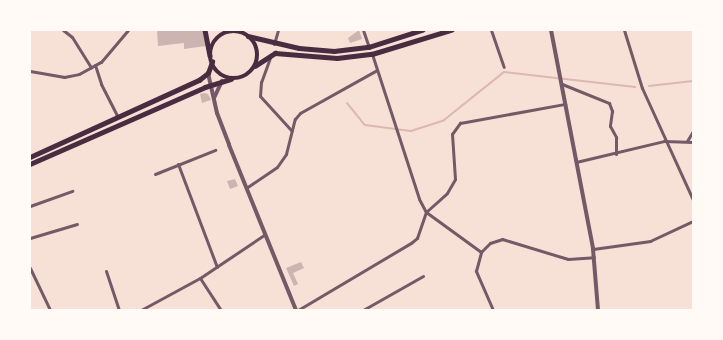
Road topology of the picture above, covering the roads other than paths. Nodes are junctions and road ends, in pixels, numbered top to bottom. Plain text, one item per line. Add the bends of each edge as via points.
1 (63, 30) edge
2 (128, 30) edge
3 (205, 30) edge
4 (278, 30) edge
5 (363, 30) edge
6 (422, 30) edge
7 (451, 30) edge
8 (491, 30) edge
9 (551, 30) edge
10 (624, 30) edge
11 (242, 32) edge
12 (248, 36) junction
13 (274, 44) junction
14 (368, 47) junction
15 (272, 54) junction
16 (372, 54) junction
17 (211, 60) junction
18 (95, 66) junction
19 (255, 66) junction
20 (91, 68) junction
21 (504, 68) dead end
22 (378, 70) junction
23 (30, 71) edge
24 (208, 73) junction
25 (231, 78) junction
26 (224, 80) junction
27 (210, 84) junction
28 (561, 84) junction
29 (214, 99) junction
30 (566, 104) junction
31 (118, 117) junction
32 (292, 131) junction
33 (693, 131) edge
34 (664, 141) junction
35 (687, 141) junction
36 (693, 142) edge
37 (215, 150) dead end
38 (616, 154) junction
39 (30, 157) edge
40 (576, 162) junction
41 (30, 164) edge
42 (178, 164) junction
43 (155, 174) dead end
44 (246, 188) junction
45 (72, 191) dead end
46 (693, 200) edge
47 (30, 206) edge
48 (426, 212) junction
49 (693, 221) edge
50 (77, 224) dead end
51 (264, 235) junction
52 (30, 238) edge
53 (593, 249) junction
54 (481, 252) junction
55 (594, 257) junction
56 (217, 267) junction
57 (30, 268) edge
58 (106, 271) dead end
59 (423, 276) dead end
60 (200, 278) junction
61 (50, 310) edge
62 (119, 310) edge
63 (141, 310) edge
64 (221, 310) edge
65 (297, 310) edge
66 (363, 310) edge
67 (493, 310) edge
68 (598, 310) edge

1 - 20 street via 72,37
2 - 18 street
3 - 17 main road
4 - 13 street
5 - 14 street
6 - 14 main road
7 - 16 main road
8 - 21 street
9 - 28 street
10 - 34 street via 642,88
11 - 12 main road
11 - 17 main road via 222,35 212,47
12 - 13 main road
12 - 19 main road via 256,46
13 - 14 main road via 334,51
15 - 16 main road via 337,58
15 - 19 main road
15 - 32 street via 261,82 260,96
16 - 22 street
17 - 24 main road
17 - 25 main road via 219,73
18 - 20 street
18 - 31 street
19 - 25 main road via 248,75
20 - 23 street via 64,77
22 - 32 street via 305,108 295,119
22 - 48 street
24 - 27 street
24 - 31 main road via 199,80
25 - 26 main road
26 - 27 main road
26 - 29 street via 216,89
27 - 29 street
27 - 41 main road
28 - 30 street
28 - 38 street via 609,103 612,112 610,126 616,137
29 - 44 street
30 - 40 street
30 - 48 street via 460,123 452,134 456,173 453,185
31 - 39 main road
32 - 44 street via 286,154 277,167
33 - 35 street
34 - 35 street
34 - 38 street
34 - 46 street
35 - 36 street
37 - 42 street
38 - 40 street
40 - 53 street
42 - 43 street
42 - 56 street
44 - 51 street
45 - 47 street
48 - 54 street
48 - 65 street via 417,238 410,244
49 - 53 street via 650,241
50 - 52 street
51 - 56 street
51 - 65 street
53 - 55 street
54 - 55 street via 490,243 502,239 568,259
54 - 67 street via 476,271
55 - 68 street
56 - 60 street
57 - 61 street
58 - 62 street
59 - 66 street
60 - 63 street
60 - 64 street

